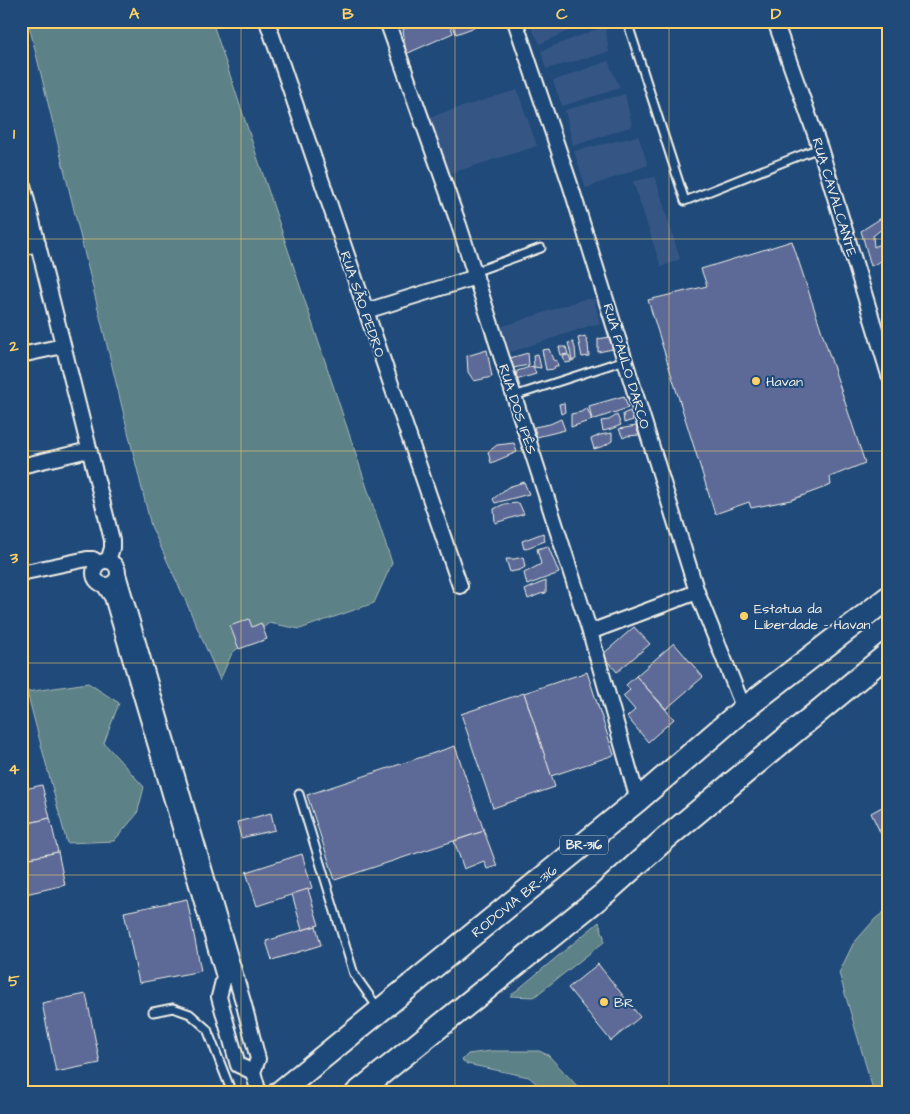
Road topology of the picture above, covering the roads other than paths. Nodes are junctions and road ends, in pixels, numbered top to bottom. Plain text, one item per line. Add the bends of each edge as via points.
1 (267, 21) edge
2 (387, 21) edge
3 (515, 21) edge
4 (627, 21) edge
5 (775, 21) edge
6 (820, 148) junction
7 (21, 177) edge
8 (38, 244) junction
9 (21, 248) edge
10 (541, 248) dead end
11 (475, 275) junction
12 (366, 311) junction
13 (63, 346) junction
14 (21, 355) edge
15 (625, 360) junction
16 (889, 375) edge
17 (514, 396) junction
18 (89, 450) junction
19 (21, 466) edge
20 (104, 562) junction
21 (21, 573) edge
22 (118, 574) junction
23 (104, 584) junction
24 (460, 586) dead end
25 (697, 592) junction
26 (889, 597) edge
27 (590, 632) junction
28 (889, 653) edge
29 (744, 709) junction
30 (299, 794) dead end
31 (638, 800) junction
32 (229, 975) junction
33 (380, 1011) junction
34 (153, 1012) dead end
35 (251, 1034) junction
36 (230, 1040) junction
37 (253, 1072) junction
38 (232, 1093) edge
39 (259, 1093) edge
40 (280, 1093) edge
41 (357, 1093) edge

1 - 12 street, RUA SÃO PEDRO
2 - 11 street, RUA DOS IPÊS
3 - 15 street, RUA PAULO DARCO
4 - 6 lane via 685,201
5 - 6 street, RUA CAVALCANTE
6 - 16 street, RUA CAVALCANTE
7 - 8 street
8 - 9 street
8 - 13 street
10 - 11 lane
11 - 12 street
11 - 17 street, RUA DOS IPÊS
12 - 24 street, RUA SÃO PEDRO
13 - 14 street
13 - 18 street
15 - 17 lane
15 - 25 street, RUA PAULO DARCO
17 - 27 street, RUA DOS IPÊS
18 - 19 street
18 - 20 street via 112,540 112,548
20 - 21 street via 87,559
20 - 22 street via 112,562
20 - 23 street via 94,571 97,580
22 - 23 street via 114,582
22 - 32 street
23 - 32 street via 112,597
25 - 27 street
25 - 29 street, RUA PAULO DARCO
26 - 29 highway, RODOVIA BR-316 / BR-316
27 - 31 street, RUA DOS IPÊS
28 - 41 highway via 664,839 605,893
29 - 31 highway, RODOVIA BR-316 / BR-316
30 - 33 lane via 354,974
31 - 33 highway, RODOVIA BR-316 / BR-316
32 - 35 street
32 - 36 street via 219,997
33 - 40 highway, RODOVIA BR-316 / BR-316
34 - 38 lane via 173,1008 190,1014 207,1029
35 - 36 street
35 - 37 street via 258,1059
36 - 37 street via 238,1065
37 - 39 street

